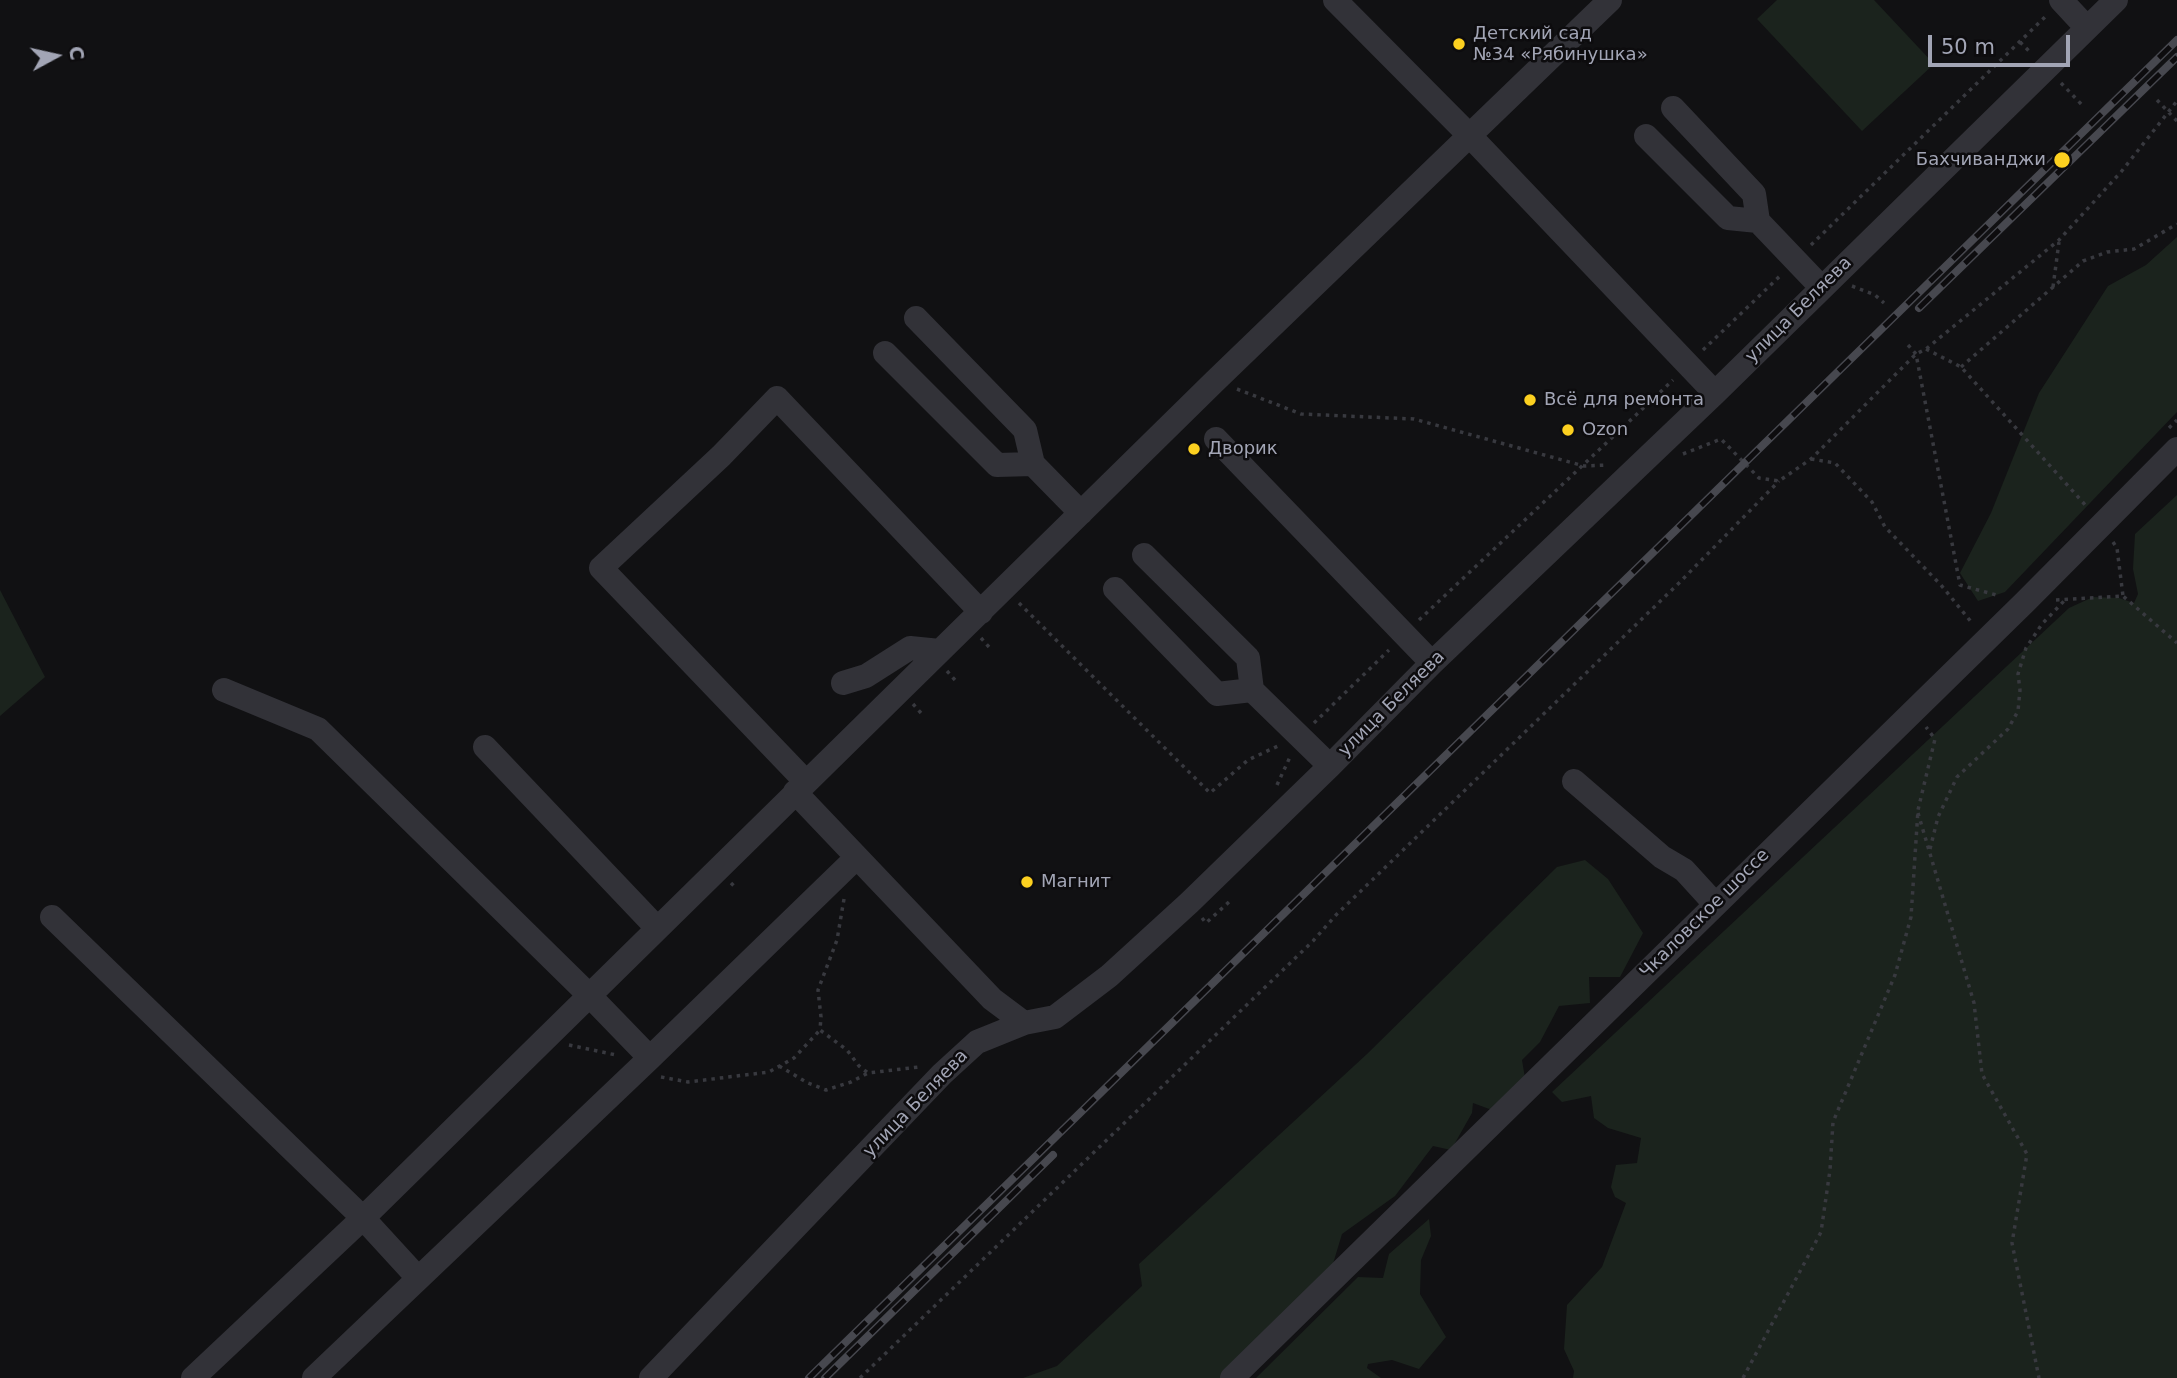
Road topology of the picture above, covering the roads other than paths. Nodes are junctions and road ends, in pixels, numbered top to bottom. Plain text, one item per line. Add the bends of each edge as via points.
1 (1335, 0) edge
2 (1610, 0) edge
3 (2062, 0) edge
4 (2116, 0) edge
5 (2087, 28) junction
6 (1673, 108) dead end
7 (1646, 136) dead end
8 (1471, 137) junction
9 (1758, 221) junction
10 (1821, 287) junction
11 (916, 318) dead end
12 (885, 353) dead end
13 (1715, 393) junction
14 (1216, 439) dead end
15 (2177, 449) edge
16 (1033, 464) junction
17 (1081, 513) junction
18 (1144, 555) dead end
19 (1115, 589) dead end
20 (981, 612) junction
21 (940, 652) junction
22 (1432, 663) junction
23 (843, 683) dead end
24 (224, 690) dead end
25 (1252, 690) junction
26 (485, 747) dead end
27 (1330, 766) junction
28 (1574, 781) dead end
29 (801, 787) junction
30 (856, 858) junction
31 (1715, 904) junction
32 (52, 917) dead end
33 (657, 928) junction
34 (589, 995) junction
35 (1024, 1023) junction
36 (645, 1063) junction
37 (363, 1218) junction
38 (418, 1278) junction
39 (193, 1378) edge
40 (314, 1378) edge
41 (651, 1378) edge
42 (1232, 1378) edge

1 - 8 street
2 - 8 street
3 - 5 street
4 - 5 street, улица Беляева
5 - 10 street, улица Беляева
6 - 9 street via 1754,194
7 - 9 street via 1728,218
8 - 13 street
8 - 17 street
9 - 10 street
10 - 13 street, улица Беляева
11 - 16 street via 1025,430
12 - 16 street via 998,465
13 - 22 street, улица Беляева
14 - 22 street
15 - 31 street, Чкаловское шоссе
16 - 17 street
17 - 20 street
18 - 25 street via 1248,658
19 - 25 street via 1217,694
20 - 21 street
20 - 29 street via 777,398 601,568
21 - 23 street via 910,648 866,676
21 - 29 street
22 - 27 street, улица Беляева
24 - 34 street via 318,729
25 - 27 street
26 - 33 street
27 - 35 street, улица Беляева via 1109,976 1055,1017
28 - 31 street via 1662,857 1684,870
29 - 30 street
29 - 33 street
30 - 35 street via 965,983
30 - 36 street
31 - 42 street, Чкаловское шоссе
32 - 37 street
33 - 34 street
34 - 36 street
34 - 37 street
35 - 41 street, улица Беляева via 977,1042 942,1074
36 - 38 street
37 - 38 street
37 - 39 street
38 - 40 street

